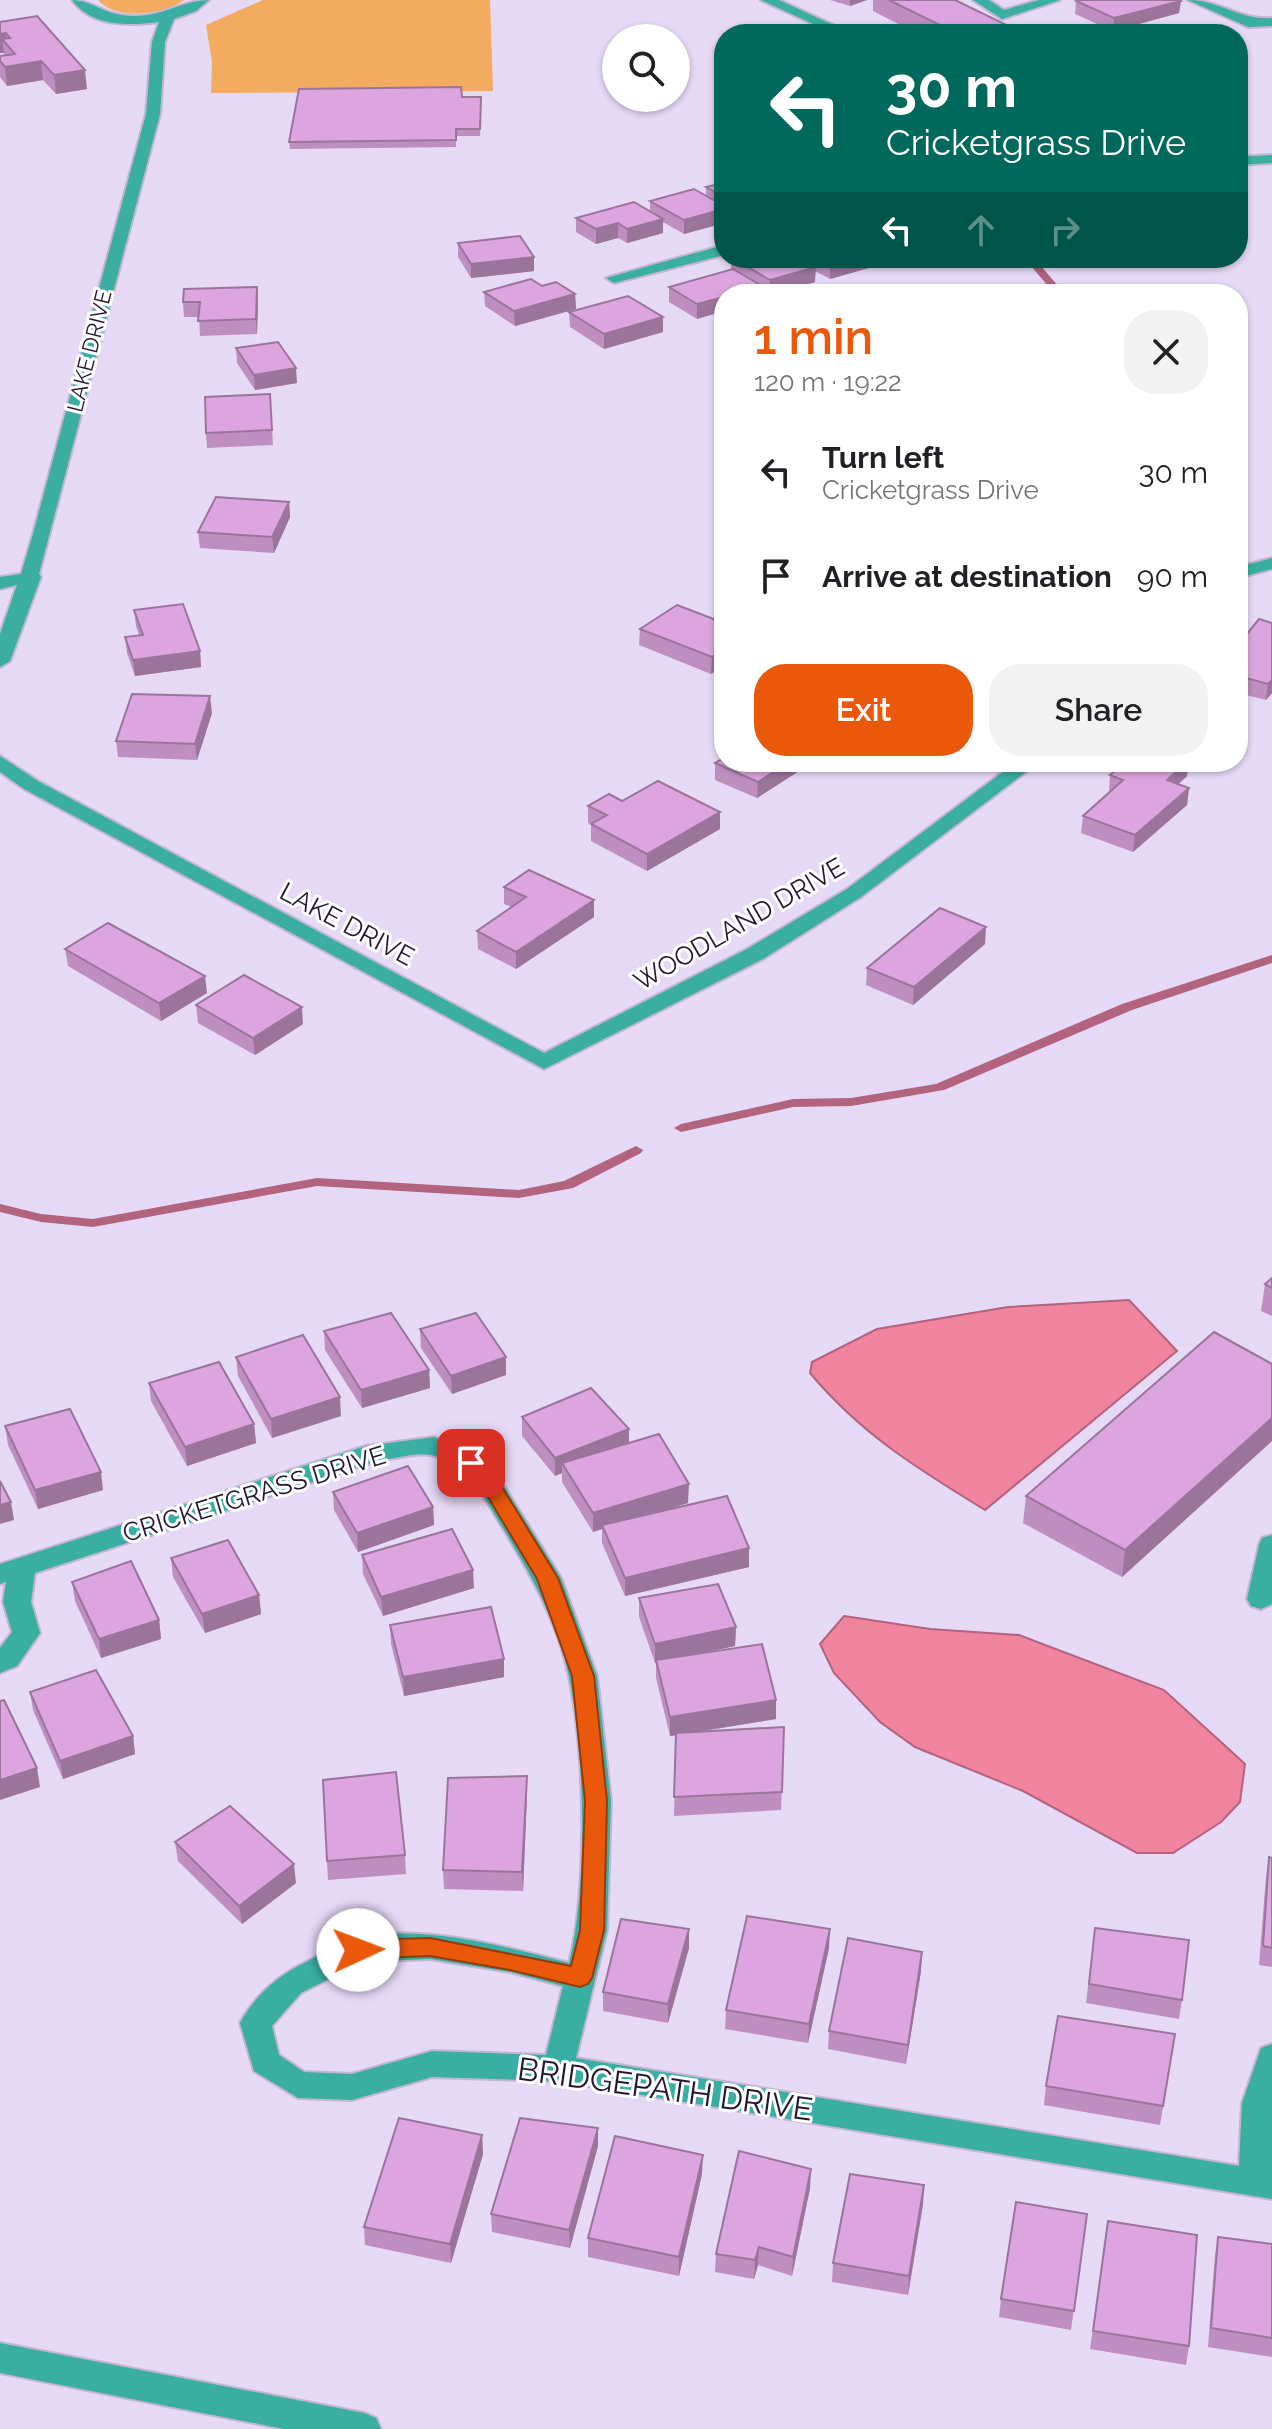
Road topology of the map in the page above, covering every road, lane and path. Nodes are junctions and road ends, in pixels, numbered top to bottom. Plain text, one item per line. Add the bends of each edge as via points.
1 (79, 0) edge
2 (202, 0) edge
3 (768, 0) edge
4 (980, 0) edge
5 (1053, 0) edge
6 (1195, 0) edge
7 (168, 17) junction
8 (128, 20) junction
9 (1272, 22) edge
10 (823, 24) edge
11 (157, 37) junction
12 (1272, 159) edge
13 (1248, 160) edge
14 (714, 253) edge
15 (614, 278) dead end
16 (1272, 563) edge
17 (1248, 570) edge
18 (32, 577) junction
19 (0, 583) edge
20 (0, 661) edge
21 (0, 762) edge
22 (1016, 772) edge
23 (544, 1062) joint
24 (1272, 1545) edge
25 (11, 1570) edge
26 (1261, 1599) dead end
27 (0, 1663) edge
28 (580, 1978) junction
29 (1272, 2057) edge
30 (558, 2068) junction
31 (1264, 2184) edge
32 (0, 2358) edge
33 (364, 2429) edge

1 - 8 street via 92,14
2 - 7 street
3 - 10 street
4 - 5 street via 1002,15
6 - 9 street via 1253,24
7 - 8 street
7 - 11 street, LAKE DRIVE
8 - 11 street
11 - 18 street, LAKE DRIVE via 156,97
12 - 13 street
14 - 15 street
16 - 17 street
18 - 19 street
18 - 20 street, LAKE DRIVE
21 - 23 street, LAKE DRIVE via 31,785
22 - 23 street, WOODLAND DRIVE via 842,901 755,954
24 - 26 street
25 - 27 street, CRICKETGRASS DRIVE via 26,1633
25 - 28 street, CRICKETGRASS DRIVE via 375,1452 434,1446 471,1463 495,1492 547,1578 583,1676 596,1801 592,1930
28 - 30 street, CRICKETGRASS DRIVE
28 - 30 street, BRIDGEPATH DRIVE via 430,1947 358,1950 290,1984 256,2023 265,2062 298,2085 352,2087 432,2064
29 - 31 street via 1255,2110
30 - 31 street, BRIDGEPATH DRIVE
32 - 33 street

